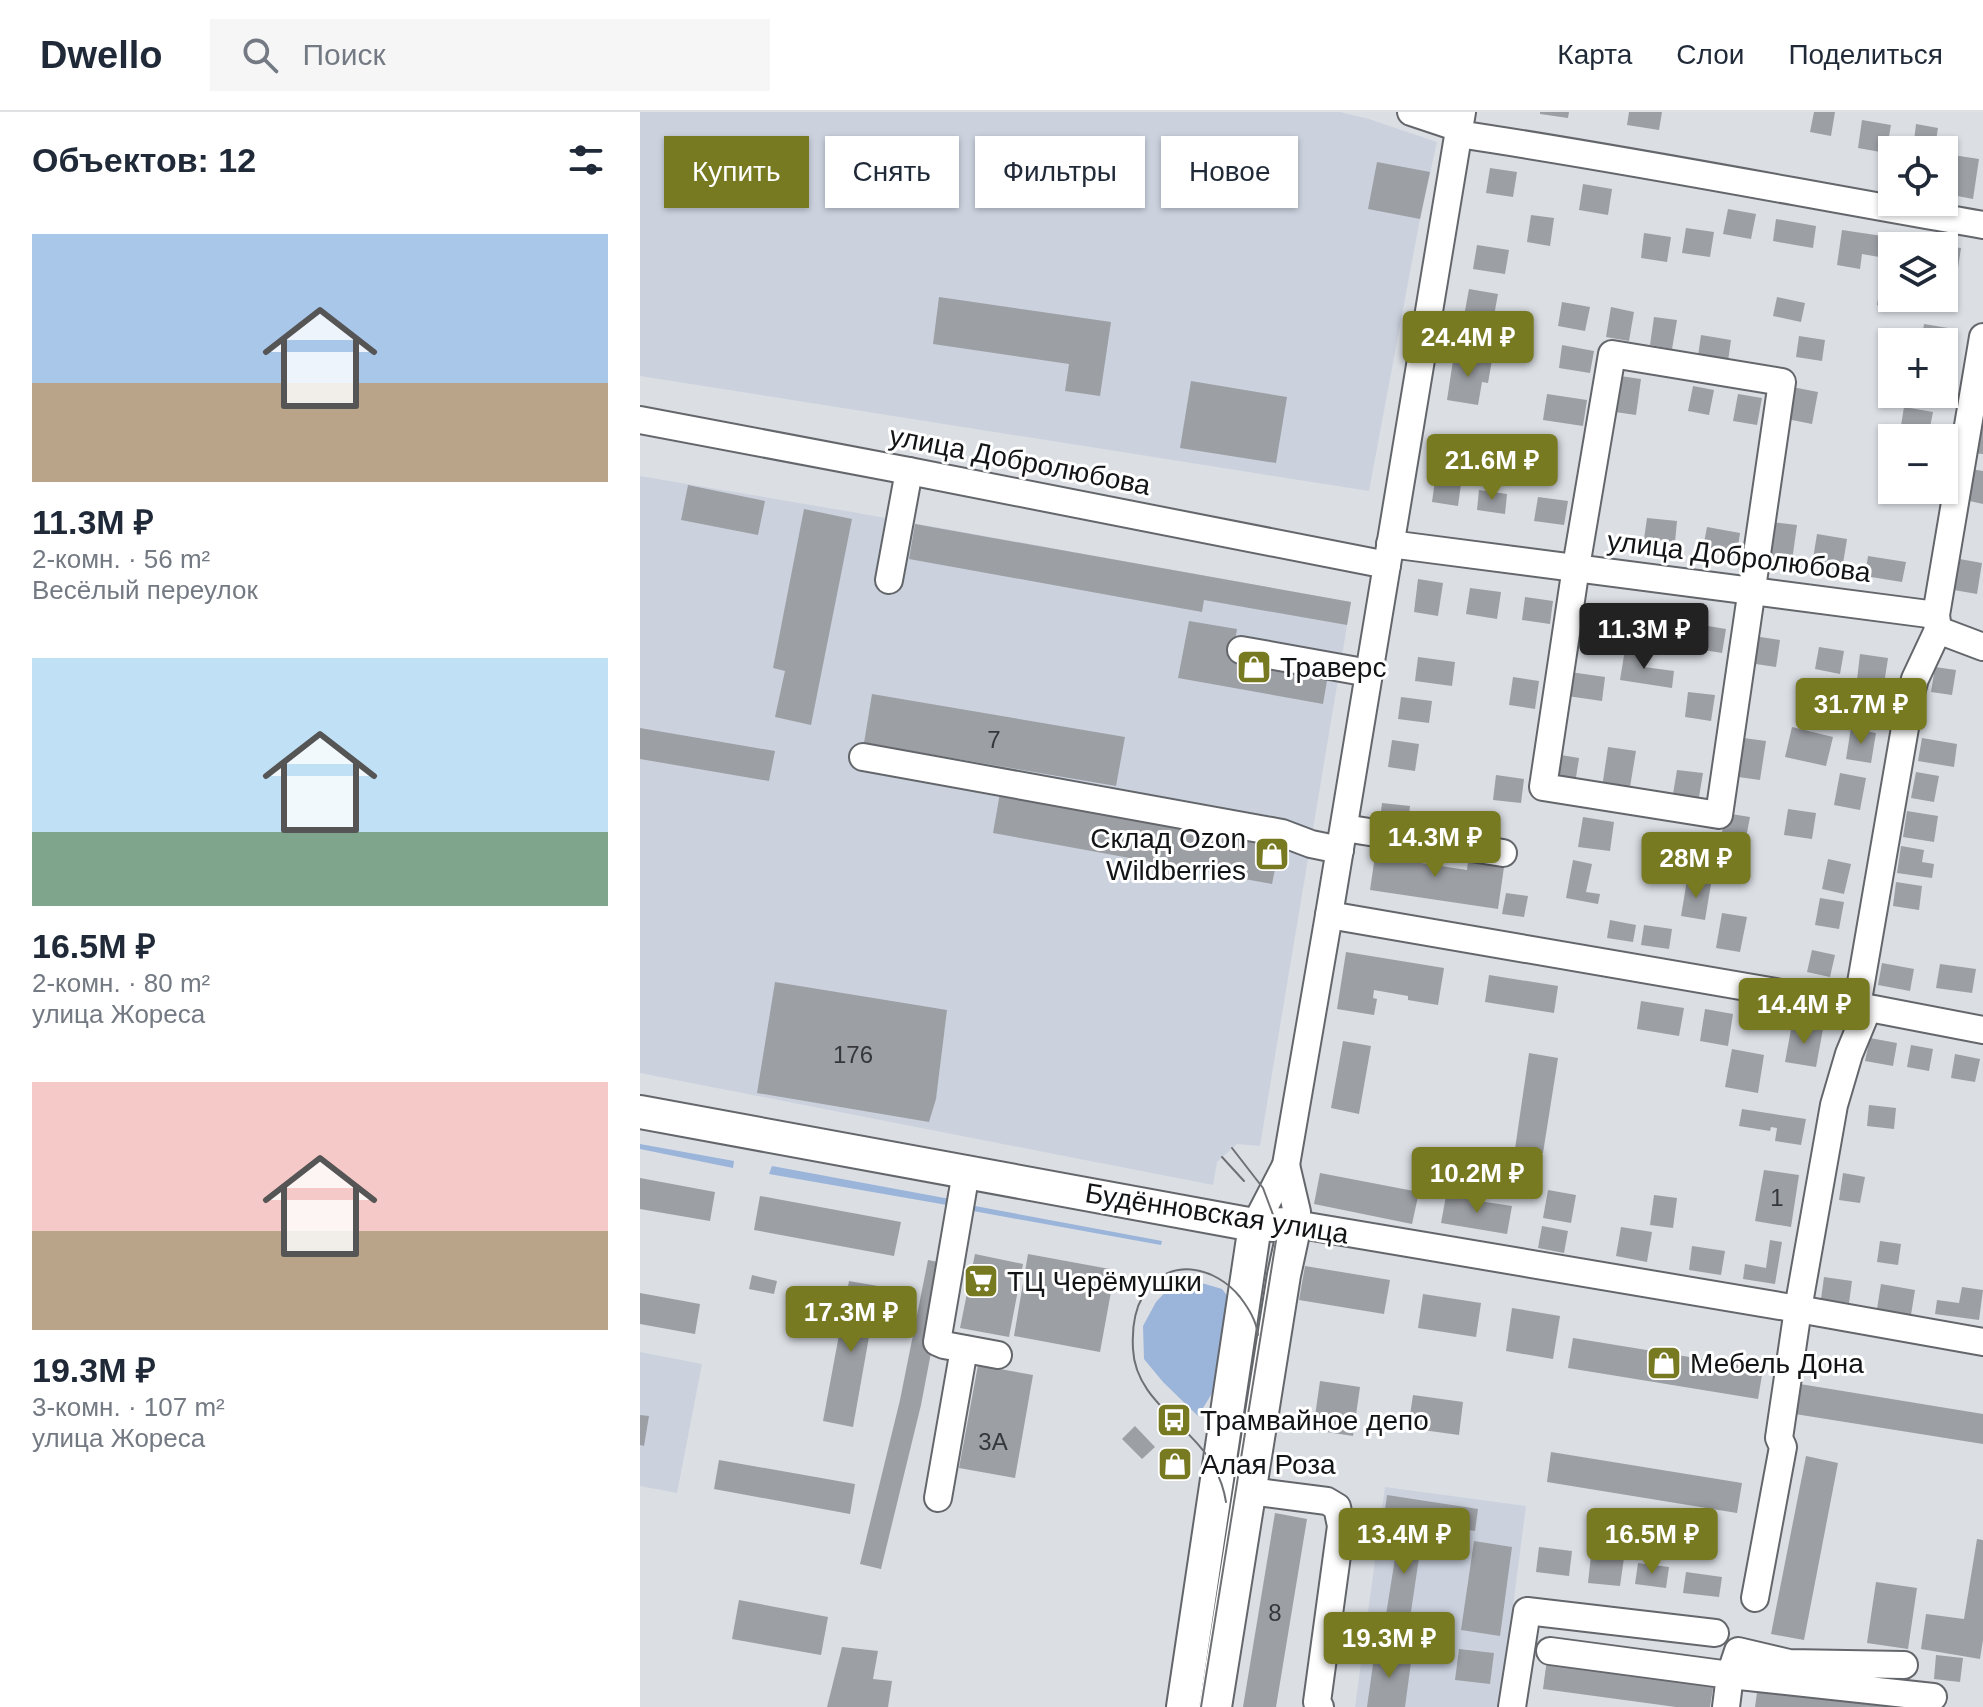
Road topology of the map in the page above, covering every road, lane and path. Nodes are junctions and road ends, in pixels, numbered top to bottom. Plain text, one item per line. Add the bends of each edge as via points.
1 (1411, 112) edge
2 (1459, 125) edge
3 (1983, 225) edge
4 (1983, 337) edge
5 (640, 420) edge
6 (909, 471) junction
7 (1388, 554) junction
8 (1576, 567) junction
9 (889, 580) dead end
10 (1752, 589) junction
11 (1937, 622) junction
12 (1983, 647) edge
13 (1241, 650) dead end
14 (1369, 673) junction
15 (863, 757) dead end
16 (1342, 839) junction
17 (1503, 853) dead end
18 (1329, 915) junction
19 (1862, 1007) junction
20 (1983, 1030) edge
21 (640, 1112) edge
22 (1286, 1165) junction
23 (966, 1172) junction
24 (1295, 1224) junction
25 (1255, 1225) junction
26 (1798, 1309) junction
27 (1983, 1342) edge
28 (964, 1349) junction
29 (998, 1355) dead end
30 (1250, 1491) junction
31 (938, 1498) dead end
32 (1755, 1598) dead end
33 (1715, 1633) dead end
34 (1550, 1651) dead end
35 (1904, 1665) dead end
36 (1730, 1675) junction
37 (1933, 1697) dead end
38 (1183, 1707) edge
39 (1215, 1707) edge
40 (1320, 1707) edge
41 (1512, 1707) edge
42 (1726, 1707) edge

1 - 2 street
2 - 3 street via 1549,147
2 - 7 street
4 - 11 street
5 - 6 street, улица Добролюбова
6 - 7 street, улица Добролюбова
6 - 9 street
7 - 8 street, улица Добролюбова
7 - 14 street
8 - 10 street, улица Добролюбова
8 - 10 street via 1612,354 1782,382
8 - 10 street via 1543,787 1719,815
10 - 11 street, улица Добролюбова
11 - 12 street, улица Добролюбова
11 - 19 street via 1911,693
13 - 14 street
14 - 16 street
15 - 16 street via 1282,833 1311,844
16 - 17 street
16 - 18 street
18 - 19 street
18 - 22 street
19 - 20 street
19 - 26 street via 1834,1105
21 - 23 main road, Будённовская улица
22 - 24 street
22 - 25 street
23 - 25 main road, Будённовская улица
23 - 28 street via 937,1335 937,1342
24 - 25 main road, Будённовская улица
24 - 26 street, Будённовская улица
24 - 30 main road
25 - 38 main road
26 - 27 street, Будённовская улица
26 - 32 street via 1779,1438 1783,1447
28 - 29 street
28 - 31 street
30 - 39 main road
30 - 40 street via 1327,1501 1337,1507 1341,1526
33 - 41 street via 1527,1611
34 - 36 street
35 - 36 street via 1789,1663 1738,1651
36 - 37 street
36 - 42 street

